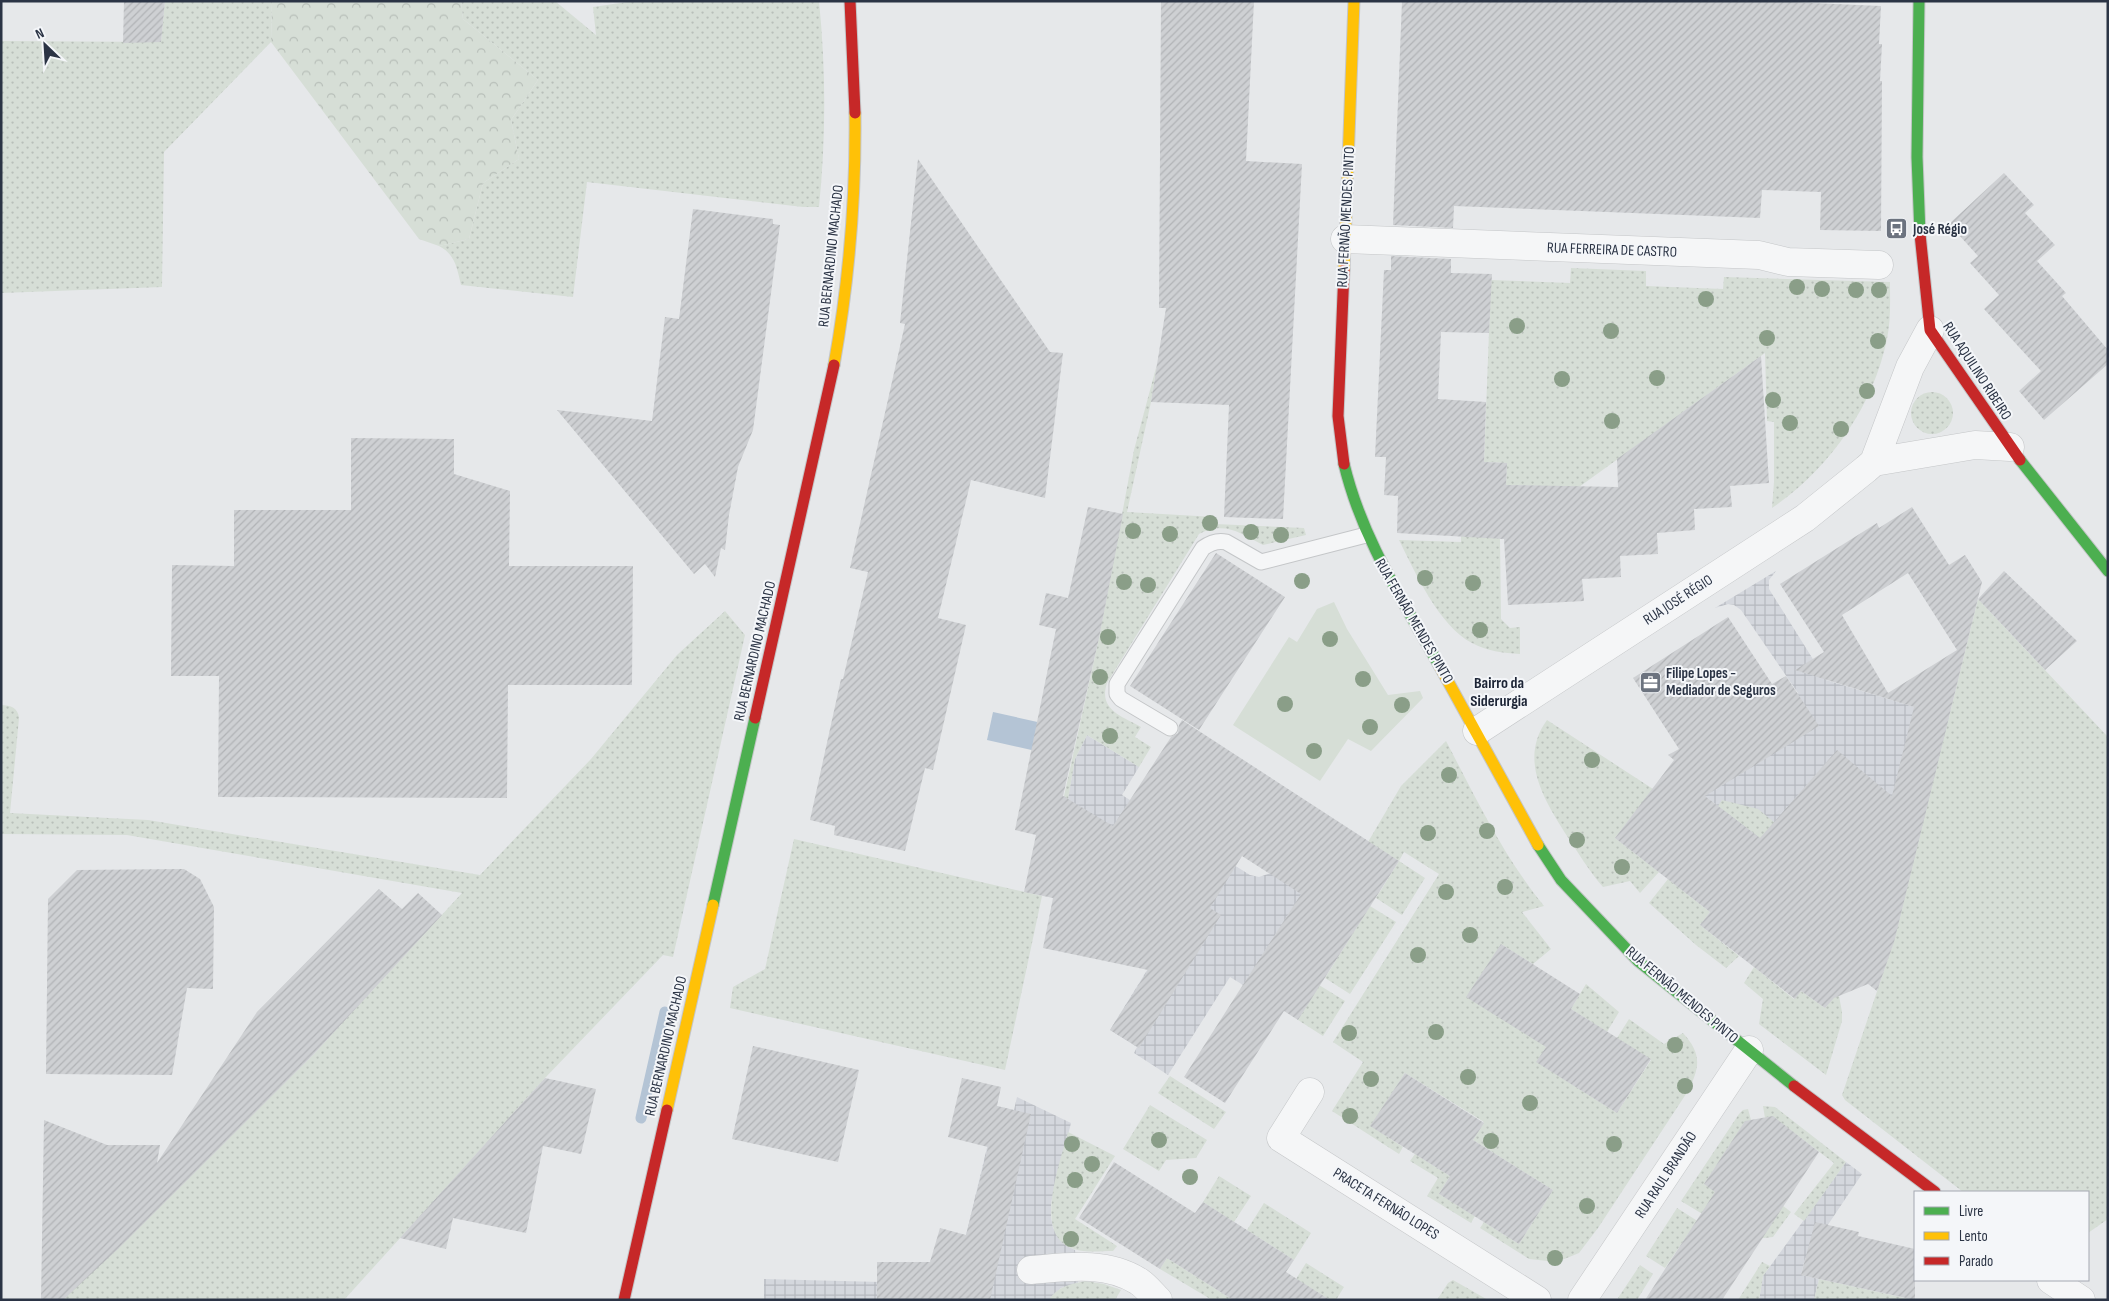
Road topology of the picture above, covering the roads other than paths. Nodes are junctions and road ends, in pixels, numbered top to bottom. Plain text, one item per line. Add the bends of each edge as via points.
1 (850, 1) edge
2 (1354, 1) edge
3 (1919, 1) edge
4 (1344, 240) junction
5 (1879, 265) dead end
6 (1930, 330) junction
7 (2010, 447) junction
8 (1874, 462) junction
9 (1366, 535) junction
10 (2108, 571) edge
11 (1170, 728) dead end
12 (1478, 731) junction
13 (1749, 1050) junction
14 (1310, 1092) dead end
15 (1934, 1191) edge
16 (1032, 1270) dead end
17 (2052, 1281) edge
18 (624, 1300) edge
19 (1158, 1300) edge
20 (1537, 1300) edge
21 (1582, 1300) edge
22 (2081, 1300) edge

1 - 18 street, RUA BERNARDINO MACHADO via 856,87 855,155 846,284 836,349 821,429
2 - 4 street, RUA FERNÃO MENDES PINTO
3 - 6 street, RUA AQUILINO RIBEIRO via 1917,157 1921,251
4 - 5 street, RUA FERREIRA DE CASTRO via 1759,255 1788,262
4 - 9 street, RUA FERNÃO MENDES PINTO via 1338,416 1351,492
6 - 7 street, RUA AQUILINO RIBEIRO
6 - 8 street, RUA JOSÉ RÉGIO via 1910,367
7 - 8 street via 1975,445
7 - 10 street, RUA AQUILINO RIBEIRO
8 - 12 street, RUA JOSÉ RÉGIO via 1805,518
9 - 11 lane via 1261,562 1220,540 1203,548 1117,684 1121,699
9 - 12 street, RUA FERNÃO MENDES PINTO
12 - 13 street, RUA FERNÃO MENDES PINTO via 1539,846 1561,880 1638,962
13 - 15 street, RUA FERNÃO MENDES PINTO
13 - 21 street, RUA RAUL BRANDÃO
14 - 20 street, PRACETA FERNÃO LOPES via 1280,1138
16 - 19 street via 1076,1266 1112,1270 1140,1281
17 - 22 street

